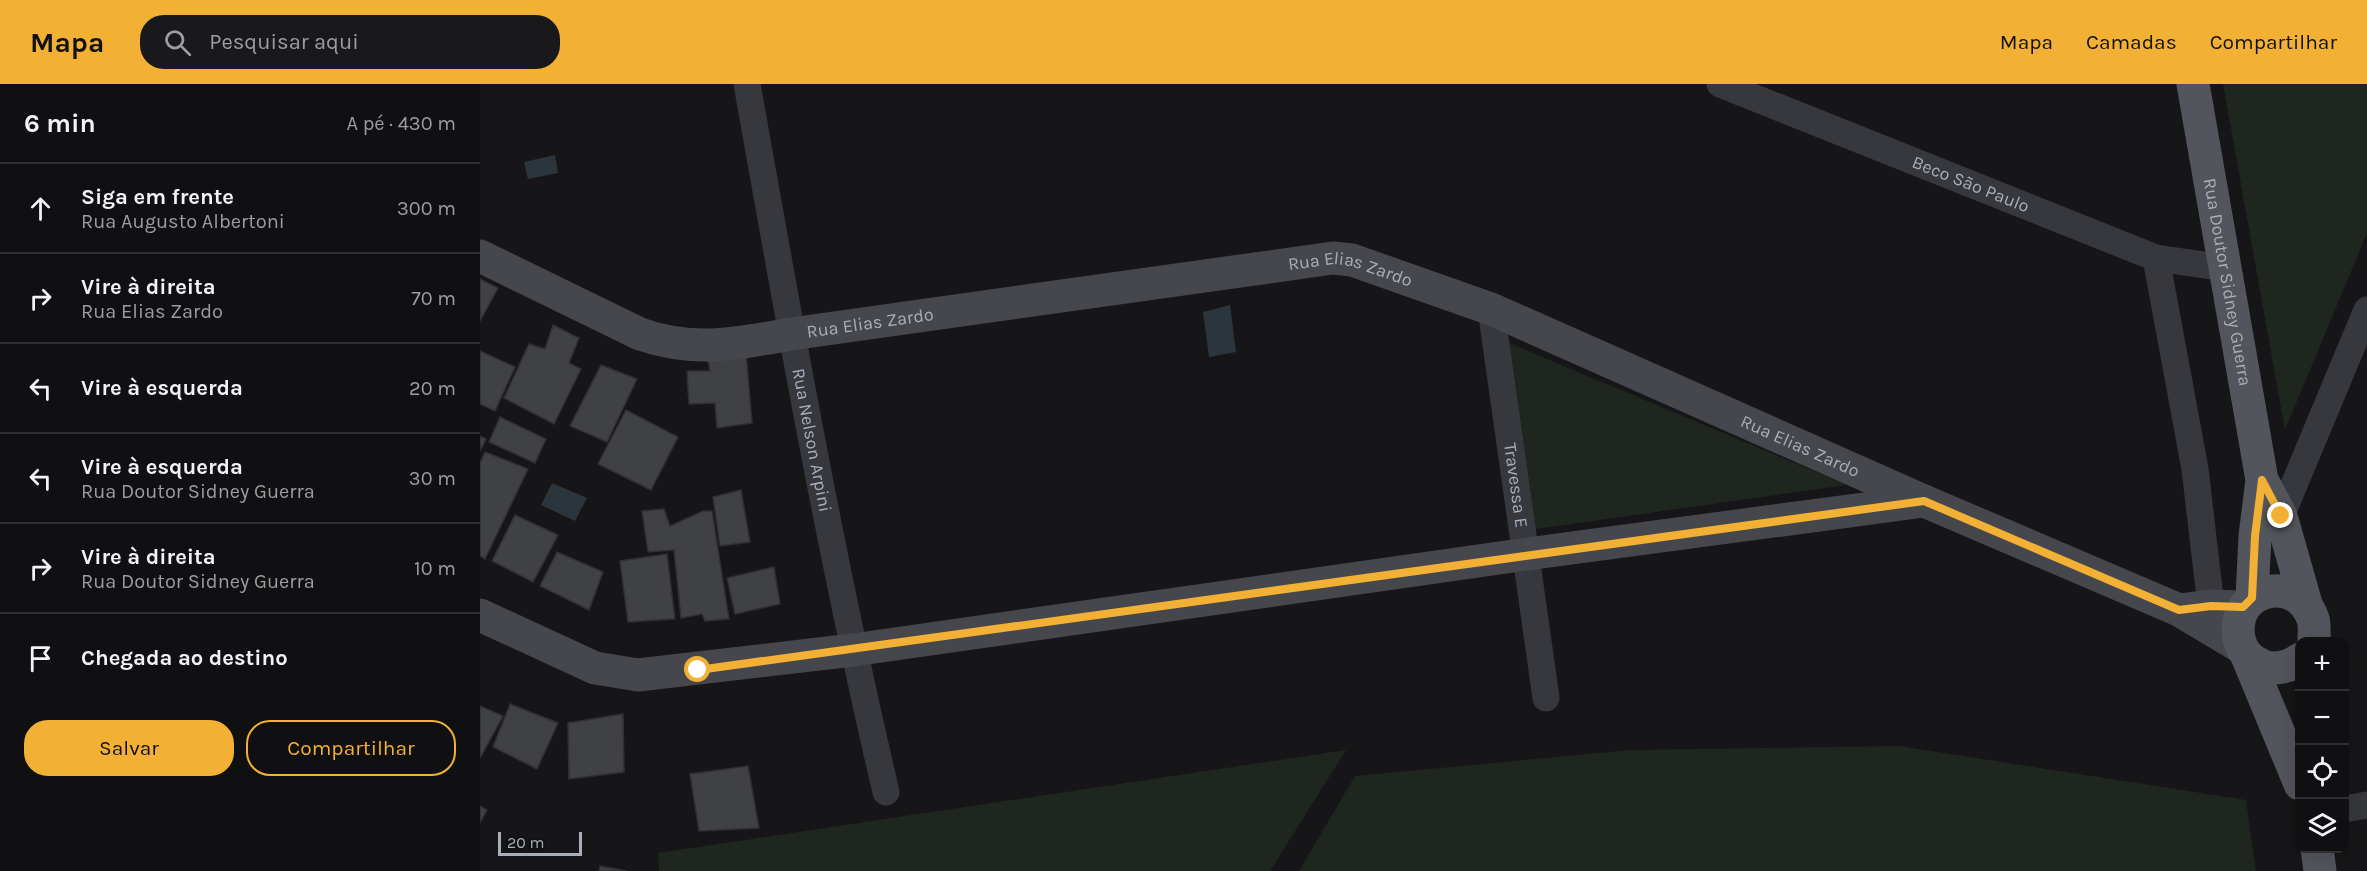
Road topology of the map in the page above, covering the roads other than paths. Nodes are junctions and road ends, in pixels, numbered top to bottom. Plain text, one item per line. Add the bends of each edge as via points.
1 (747, 84) edge
2 (1720, 84) edge
3 (2193, 84) edge
4 (480, 256) edge
5 (2156, 258) junction
6 (2225, 268) junction
7 (1491, 309) junction
8 (2367, 310) edge
9 (791, 334) junction
10 (2262, 480) junction
11 (1924, 501) junction
12 (2281, 516) junction
13 (1527, 554) junction
14 (2248, 603) junction
15 (2306, 604) junction
16 (2211, 606) junction
17 (2179, 610) junction
18 (480, 615) edge
19 (2311, 637) edge
20 (853, 650) junction
21 (2244, 652) junction
22 (2295, 663) edge
23 (1546, 698) dead end
24 (2295, 772) edge
25 (886, 792) dead end
26 (2367, 805) edge
27 (2349, 808) edge
28 (2318, 853) edge
29 (2320, 871) edge

1 - 9 street, Rua Nelson Arpini
2 - 5 street, Beco São Paulo
3 - 6 main road, Rua Doutor Sidney Guerra
4 - 9 street, Rua Elias Zardo via 664,343 717,347
5 - 6 street, Beco São Paulo
5 - 16 street via 2195,469
6 - 10 main road, Rua Doutor Sidney Guerra
7 - 9 street, Rua Elias Zardo via 1371,265 1334,258
7 - 11 street, Rua Elias Zardo
7 - 13 street, Travessa E
8 - 12 street
9 - 20 street, Rua Nelson Arpini
10 - 12 main road, Rua Doutor Sidney Guerra
10 - 14 main road, Rua Doutor Sidney Guerra
11 - 13 street
11 - 17 street, Rua Elias Zardo
12 - 15 main road, Rua Doutor Sidney Guerra
13 - 20 street
13 - 23 street, Travessa E
14 - 15 main road via 2271,590 2290,592
14 - 16 street
14 - 21 main road via 2237,627
15 - 19 main road via 2314,620
16 - 17 street
17 - 21 street, Rua Elias Zardo
18 - 20 street via 595,668 638,675
20 - 25 street, Rua Nelson Arpini
21 - 22 main road via 2261,666 2278,668
21 - 24 main road
26 - 27 street
28 - 29 main road

